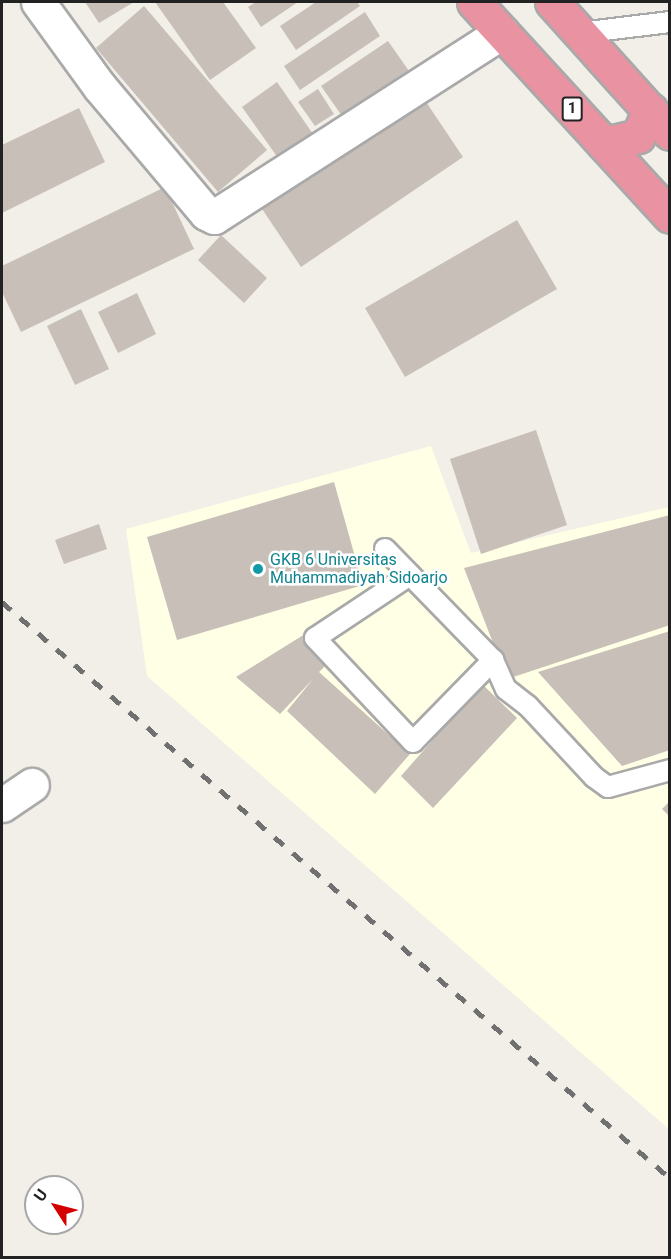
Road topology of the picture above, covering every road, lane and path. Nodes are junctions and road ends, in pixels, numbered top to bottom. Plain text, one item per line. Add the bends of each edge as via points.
1 (38, 2) edge
2 (474, 2) edge
3 (552, 2) edge
4 (669, 22) edge
5 (502, 33) junction
6 (580, 33) junction
7 (660, 122) edge
8 (604, 144) junction
9 (668, 210) edge
10 (385, 549) dead end
11 (410, 575) junction
12 (493, 660) junction
13 (669, 770) edge
14 (32, 785) dead end
15 (2, 805) edge

1 - 5 street via 99,86 206,213 214,217
2 - 5 highway, 1
3 - 6 highway
4 - 6 lane
5 - 8 highway, 1
6 - 7 highway
7 - 8 highway via 638,136
8 - 9 highway, 1
10 - 11 lane
11 - 12 lane
11 - 12 lane via 315,639 412,742
12 - 13 lane via 506,689 608,788
14 - 15 street

